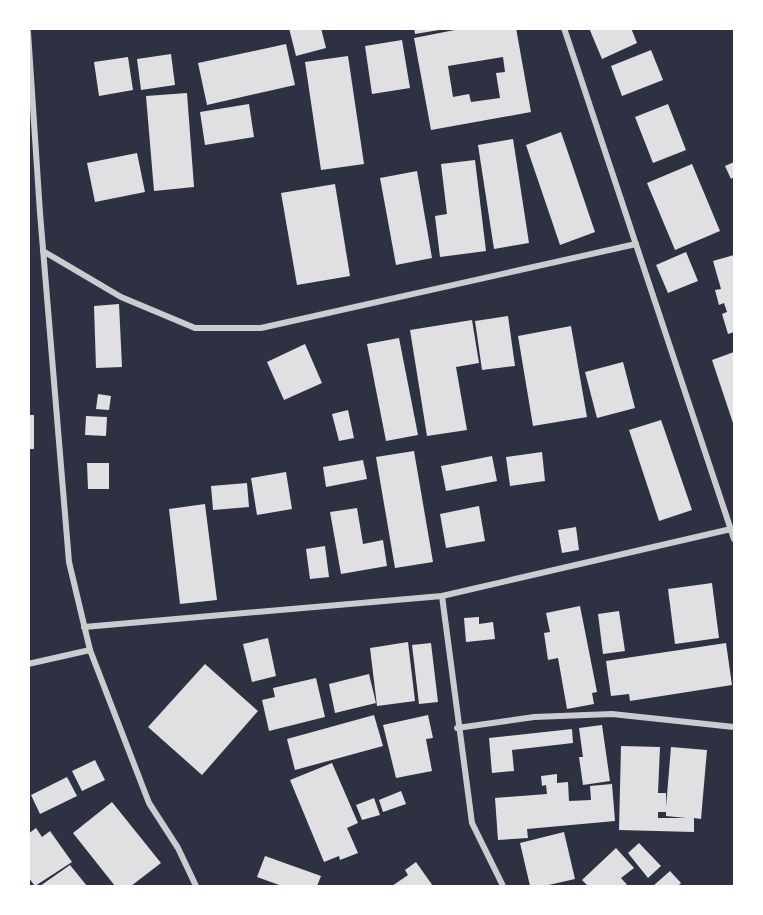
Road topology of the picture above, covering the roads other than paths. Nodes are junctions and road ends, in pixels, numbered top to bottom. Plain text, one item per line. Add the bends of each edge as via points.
1 (564, 28) edge
2 (28, 32) edge
3 (636, 244) junction
4 (43, 250) junction
5 (731, 529) junction
6 (735, 539) edge
7 (442, 596) junction
8 (84, 627) junction
9 (90, 650) junction
10 (28, 663) edge
11 (735, 727) edge
12 (458, 728) junction
13 (196, 886) edge
14 (503, 886) edge

1 - 3 street
2 - 4 street
3 - 4 street via 261,328 195,328 121,297
3 - 5 street
4 - 8 street via 69,562
5 - 6 street
5 - 7 street
7 - 8 street
7 - 12 street
8 - 9 street
9 - 10 street
9 - 13 street via 149,803 178,848
11 - 12 street via 612,714 534,717
12 - 14 street via 472,823

